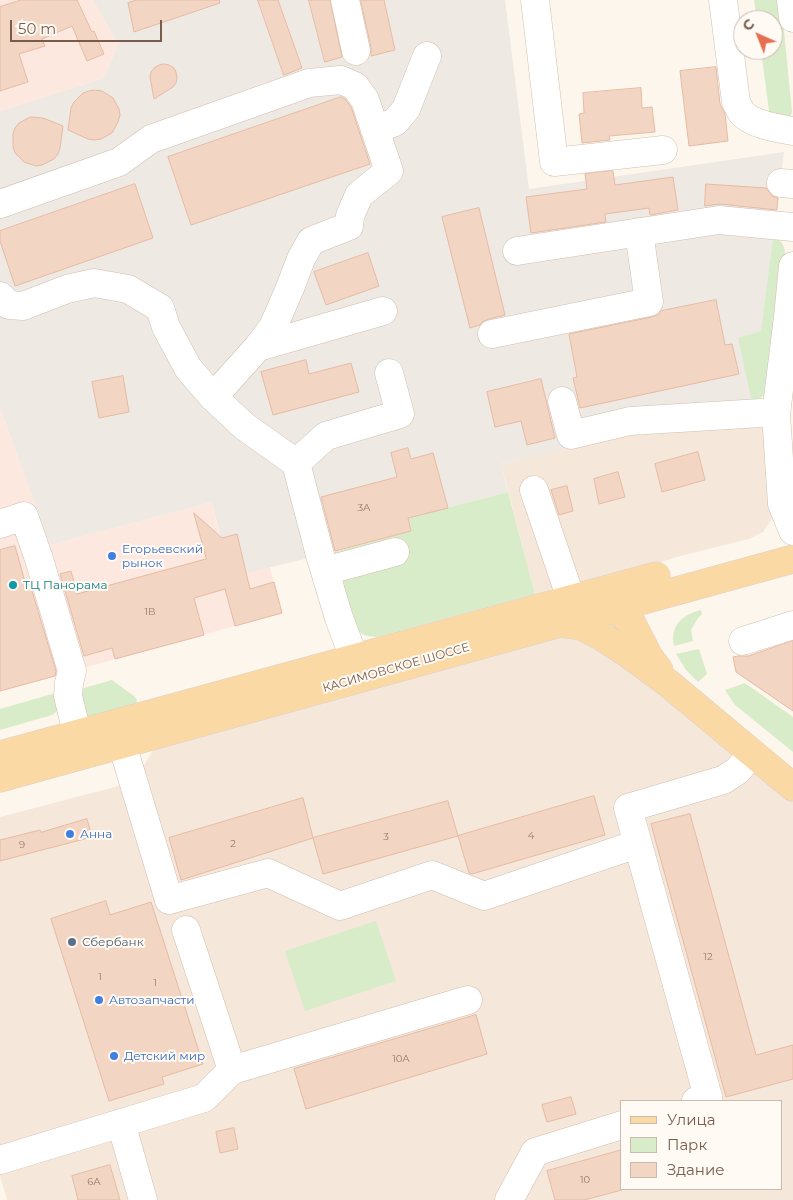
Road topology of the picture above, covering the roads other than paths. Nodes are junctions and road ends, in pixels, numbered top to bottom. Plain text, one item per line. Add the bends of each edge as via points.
1 (345, 0) edge
2 (536, 0) edge
3 (723, 0) edge
4 (791, 0) edge
5 (793, 18) edge
6 (356, 51) dead end
7 (427, 56) dead end
8 (375, 130) junction
9 (793, 131) edge
10 (663, 150) dead end
11 (0, 204) edge
12 (793, 227) edge
13 (639, 232) junction
14 (517, 250) dead end
15 (793, 266) edge
16 (0, 296) edge
17 (383, 311) dead end
18 (492, 334) dead end
19 (258, 347) junction
20 (389, 373) dead end
21 (213, 397) junction
22 (562, 401) dead end
23 (776, 414) junction
24 (296, 463) junction
25 (534, 490) dead end
26 (0, 524) edge
27 (793, 531) edge
28 (793, 539) edge
29 (395, 552) dead end
30 (793, 559) edge
31 (325, 571) junction
32 (652, 577) junction
33 (692, 586) junction
34 (611, 608) junction
35 (565, 611) junction
36 (793, 625) edge
37 (743, 641) dead end
38 (638, 655) junction
39 (357, 668) junction
40 (77, 733) junction
41 (122, 744) junction
42 (752, 754) junction
43 (0, 755) edge
44 (0, 778) edge
45 (793, 788) edge
46 (637, 844) junction
47 (186, 930) dead end
48 (468, 1000) dead end
49 (232, 1070) junction
50 (699, 1100) edge
51 (121, 1123) junction
52 (620, 1126) edge
53 (0, 1160) edge
54 (143, 1200) edge
55 (509, 1200) edge

1 - 6 street
2 - 10 street via 554,162
3 - 9 street via 736,102 742,113 754,122
4 - 5 street
7 - 8 street via 406,109 395,122
8 - 11 street via 365,100 354,86 341,80 309,83 151,139 120,162
8 - 19 street via 389,171 359,195 349,226 311,241 273,327
12 - 13 street via 719,220
13 - 14 street
13 - 18 street via 649,302
15 - 23 street
16 - 21 street via 9,305 23,306 67,289 94,283 128,289 160,308 166,327 188,368
17 - 19 street
19 - 21 street
20 - 24 street via 400,414 326,436
21 - 24 street via 244,426
22 - 23 street via 571,435 630,421
23 - 27 street via 782,504
24 - 31 street
25 - 35 street
26 - 40 street via 24,516 72,671 68,696
28 - 32 main road, КАСИМОВСКОЕ ШОССЕ
29 - 31 street
30 - 33 main road, КАСИМОВСКОЕ ШОССЕ
31 - 39 street
32 - 34 main road via 620,598
32 - 35 main road, КАСИМОВСКОЕ ШОССЕ
33 - 34 main road, КАСИМОВСКОЕ ШОССЕ
33 - 38 main road via 652,614
34 - 35 main road, КАСИМОВСКОЕ ШОССЕ
34 - 38 main road via 630,622
35 - 38 main road via 581,626
35 - 39 main road, КАСИМОВСКОЕ ШОССЕ
36 - 37 street
38 - 42 main road
39 - 40 main road, КАСИМОВСКОЕ ШОССЕ
39 - 41 main road, КАСИМОВСКОЕ ШОССЕ
40 - 43 main road, КАСИМОВСКОЕ ШОССЕ
41 - 44 main road, КАСИМОВСКОЕ ШОССЕ
41 - 46 street via 169,900 268,873 340,906 432,875 484,896
42 - 45 main road
42 - 46 street via 737,771 723,780 628,808
46 - 50 street via 708,1097
47 - 49 street
48 - 49 street
49 - 51 street via 204,1098
51 - 53 street
51 - 54 street
52 - 55 street via 535,1152

